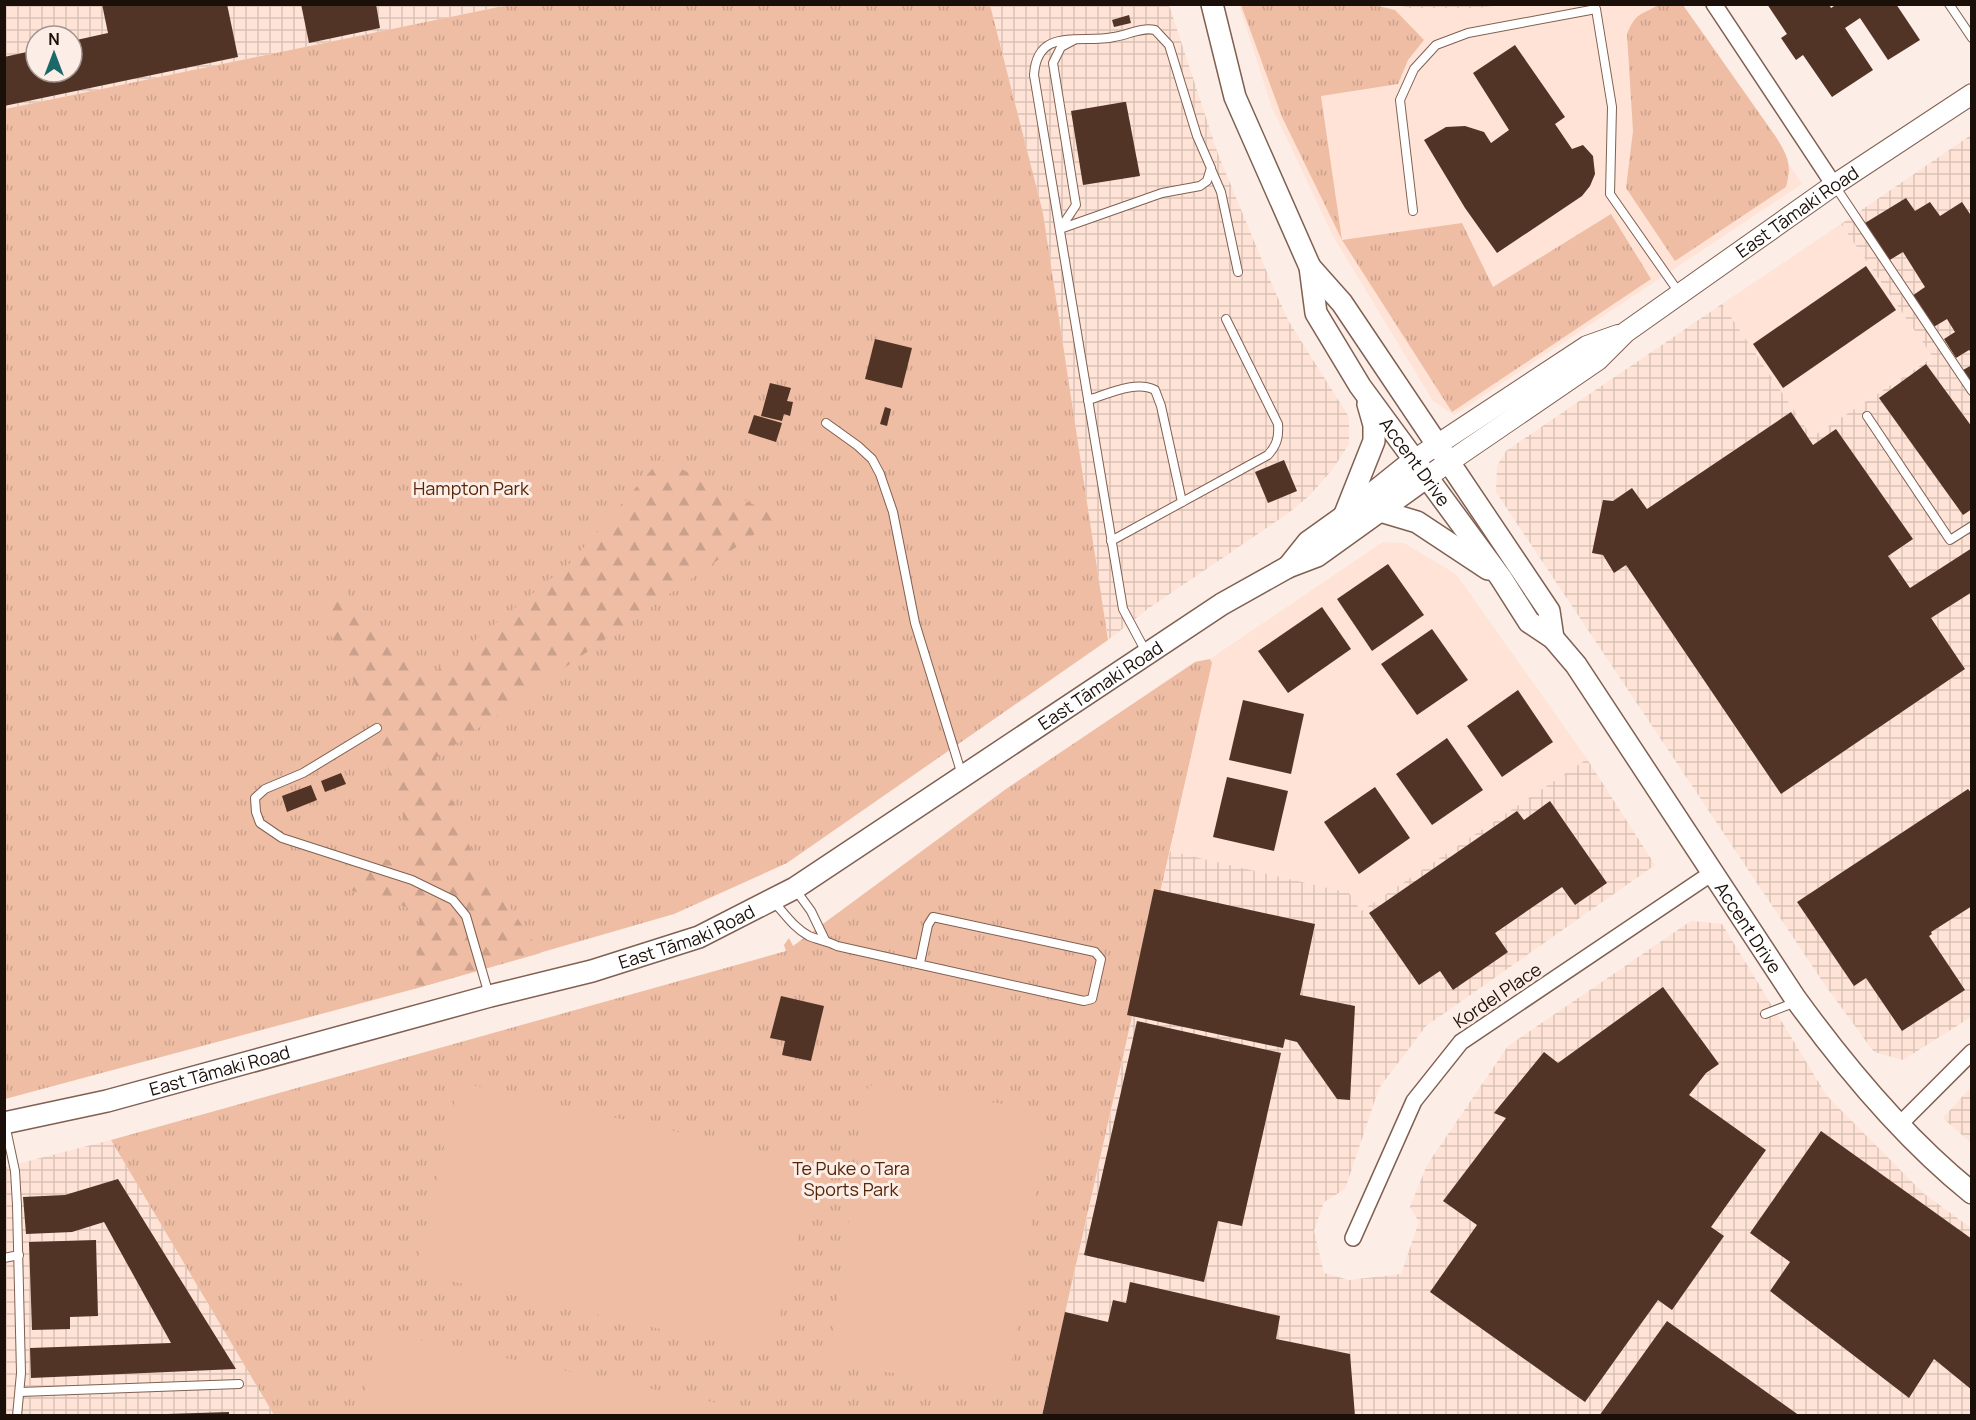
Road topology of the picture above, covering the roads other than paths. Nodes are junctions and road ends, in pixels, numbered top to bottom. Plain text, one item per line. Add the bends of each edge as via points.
1 (1212, 4) edge
2 (1714, 4) edge
3 (1949, 4) edge
4 (1971, 38) edge
5 (1077, 39) junction
6 (1971, 94) edge
7 (1211, 168) junction
8 (1834, 185) junction
9 (1413, 212) dead end
10 (1060, 229) junction
11 (1310, 267) junction
12 (1238, 272) dead end
13 (1680, 294) junction
14 (1226, 319) dead end
15 (1360, 386) junction
16 (1971, 392) edge
17 (1088, 400) junction
18 (1867, 416) dead end
19 (826, 423) dead end
20 (1443, 453) junction
21 (1414, 460) junction
22 (1427, 477) junction
23 (1182, 502) junction
24 (1380, 511) junction
25 (1343, 517) junction
26 (1971, 526) edge
27 (1111, 541) junction
28 (1288, 567) junction
29 (1501, 578) junction
30 (1553, 638) junction
31 (1148, 654) junction
32 (377, 728) dead end
33 (963, 777) junction
34 (1712, 873) junction
35 (795, 888) junction
36 (773, 900) junction
37 (825, 940) junction
38 (920, 963) junction
39 (490, 996) junction
40 (1797, 1001) junction
41 (1765, 1014) dead end
42 (1971, 1052) edge
43 (5, 1123) edge
44 (1900, 1124) junction
45 (1971, 1193) edge
46 (1353, 1238) dead end
47 (19, 1255) junction
48 (4, 1258) edge
49 (239, 1384) dead end
50 (20, 1392) junction
51 (17, 1416) edge

1 - 11 main road, Accent Drive via 1235,97
2 - 8 street
3 - 4 lane
5 - 7 lane via 1104,39 1143,29 1161,34 1169,45
5 - 10 lane via 1061,46 1053,63 1076,205
5 - 10 lane via 1061,39 1047,46 1037,59 1034,75
6 - 8 street, East Tāmaki Road
7 - 10 lane via 1207,181 1200,186 1161,193
7 - 12 lane via 1221,192
8 - 13 street, East Tāmaki Road
8 - 16 lane
9 - 13 lane via 1400,100 1414,69 1428,53 1436,45 1468,33 1596,9 1612,107 1610,194
10 - 17 lane
11 - 15 main road, Accent Drive via 1316,313
11 - 20 main road, Accent Drive via 1342,303
13 - 20 street, East Tāmaki Road via 1626,332 1587,346
14 - 23 lane via 1275,417 1278,440 1268,455
15 - 21 main road, Accent Drive
15 - 25 main road via 1370,408 1374,441
17 - 23 lane via 1139,386 1155,390
17 - 27 lane
18 - 26 lane via 1950,540
19 - 33 lane via 872,459 880,474 893,512 915,623
20 - 21 street, East Tāmaki Road
20 - 22 street, East Tāmaki Road
20 - 30 main road, Accent Drive via 1549,611
21 - 22 main road, Accent Drive
21 - 25 main road, East Tāmaki Road
22 - 24 main road, East Tāmaki Road
22 - 29 main road, Accent Drive
23 - 27 lane
24 - 28 main road, East Tāmaki Road via 1317,556
24 - 29 main road via 1417,522
25 - 28 main road, East Tāmaki Road via 1308,542
27 - 31 lane via 1123,609
28 - 31 main road, East Tāmaki Road via 1222,604
29 - 30 main road, Accent Drive via 1529,622
30 - 34 main road, Accent Drive via 1576,665
31 - 33 main road, East Tāmaki Road
32 - 39 lane via 303,773 266,789 255,798 260,823 282,838 412,880 453,900 465,916
33 - 35 main road, East Tāmaki Road
34 - 40 main road, Accent Drive
34 - 46 street, Kordel Place via 1461,1042 1414,1101
35 - 36 main road, East Tāmaki Road
35 - 37 lane
36 - 37 lane via 795,927
36 - 39 main road, East Tāmaki Road via 699,937
37 - 38 lane via 837,946
38 - 38 lane via 927,925 933,916 1095,952 1101,959 1092,999 1088,1001
39 - 43 main road, East Tāmaki Road via 107,1101
40 - 41 lane
40 - 44 main road, Accent Drive
42 - 44 street
43 - 47 lane via 15,1171
44 - 45 main road, Accent Drive
47 - 48 lane
47 - 50 lane
49 - 50 lane
50 - 51 lane

